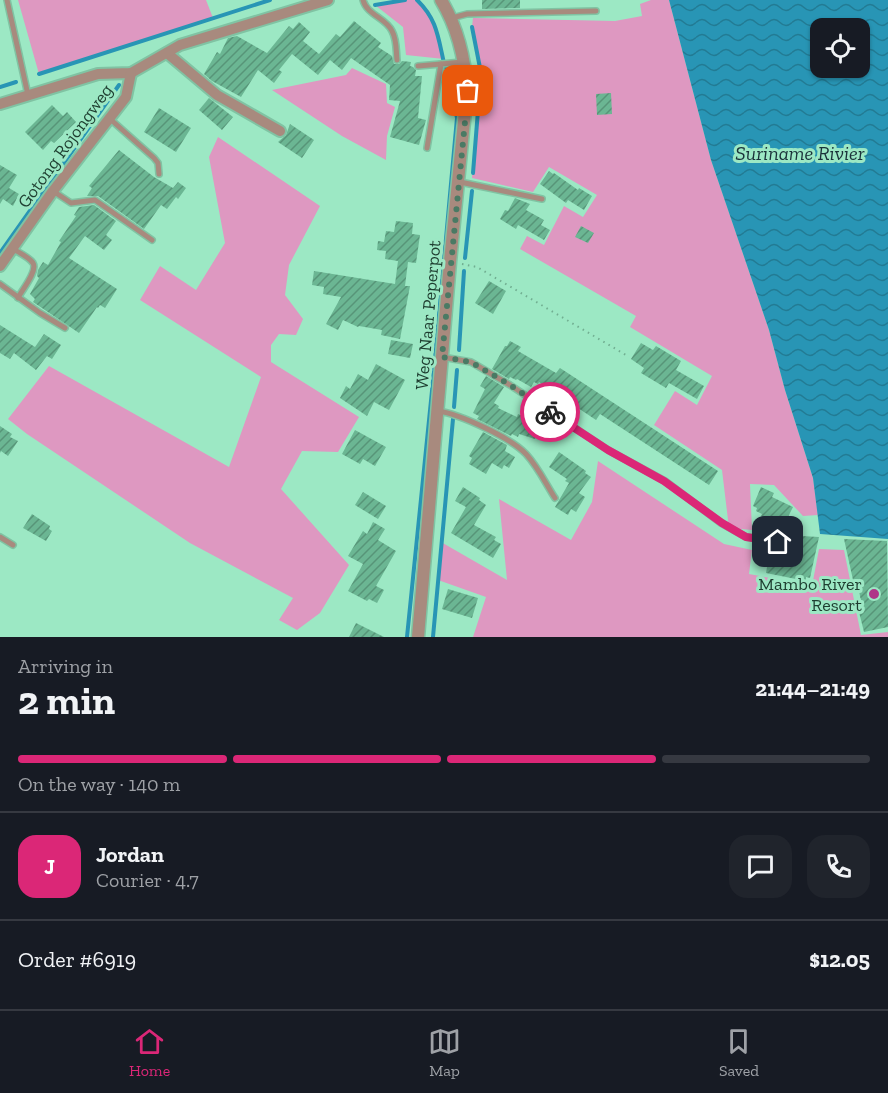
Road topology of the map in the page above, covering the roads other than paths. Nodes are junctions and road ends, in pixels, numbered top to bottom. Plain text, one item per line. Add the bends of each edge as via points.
1 (7, 0) edge
2 (328, 0) edge
3 (363, 0) edge
4 (441, 0) edge
5 (596, 11) dead end
6 (452, 18) junction
7 (167, 52) junction
8 (397, 60) dead end
9 (464, 62) junction
10 (441, 64) junction
11 (418, 66) dead end
12 (131, 73) junction
13 (28, 95) junction
14 (0, 104) edge
15 (109, 118) junction
16 (280, 131) dead end
17 (427, 148) dead end
18 (159, 174) dead end
19 (458, 181) junction
20 (53, 191) junction
21 (542, 199) dead end
22 (152, 240) dead end
23 (12, 248) junction
24 (0, 266) edge
25 (0, 284) edge
26 (18, 298) junction
27 (65, 328) dead end
28 (442, 357) junction
29 (438, 411) junction
30 (555, 498) dead end
31 (0, 537) edge
32 (778, 542) dead end
33 (13, 545) dead end
34 (418, 637) edge

1 - 13 lane
2 - 7 street via 225,30
3 - 8 lane via 391,28
4 - 6 street, Weg Naar Peperpot
5 - 6 lane via 467,14
6 - 9 street, Weg Naar Peperpot
7 - 12 street
7 - 16 street via 217,94
9 - 10 lane
9 - 19 street, Weg Naar Peperpot via 468,91
10 - 11 lane
10 - 17 lane
12 - 13 street via 98,74
12 - 15 street, Gotong Rojongweg via 126,97
13 - 14 street
15 - 18 lane via 154,158
15 - 20 street, Gotong Rojongweg
19 - 21 lane
19 - 28 street, Weg Naar Peperpot
20 - 22 lane via 71,203 95,200
20 - 23 street, Gotong Rojongweg
23 - 24 street, Gotong Rojongweg
23 - 26 lane via 34,266
25 - 26 lane
26 - 27 lane
28 - 29 street, Weg Naar Peperpot
28 - 32 lane via 471,362 500,379 746,537
29 - 30 lane via 458,415 525,452
29 - 34 street, Weg Naar Peperpot
31 - 33 lane

